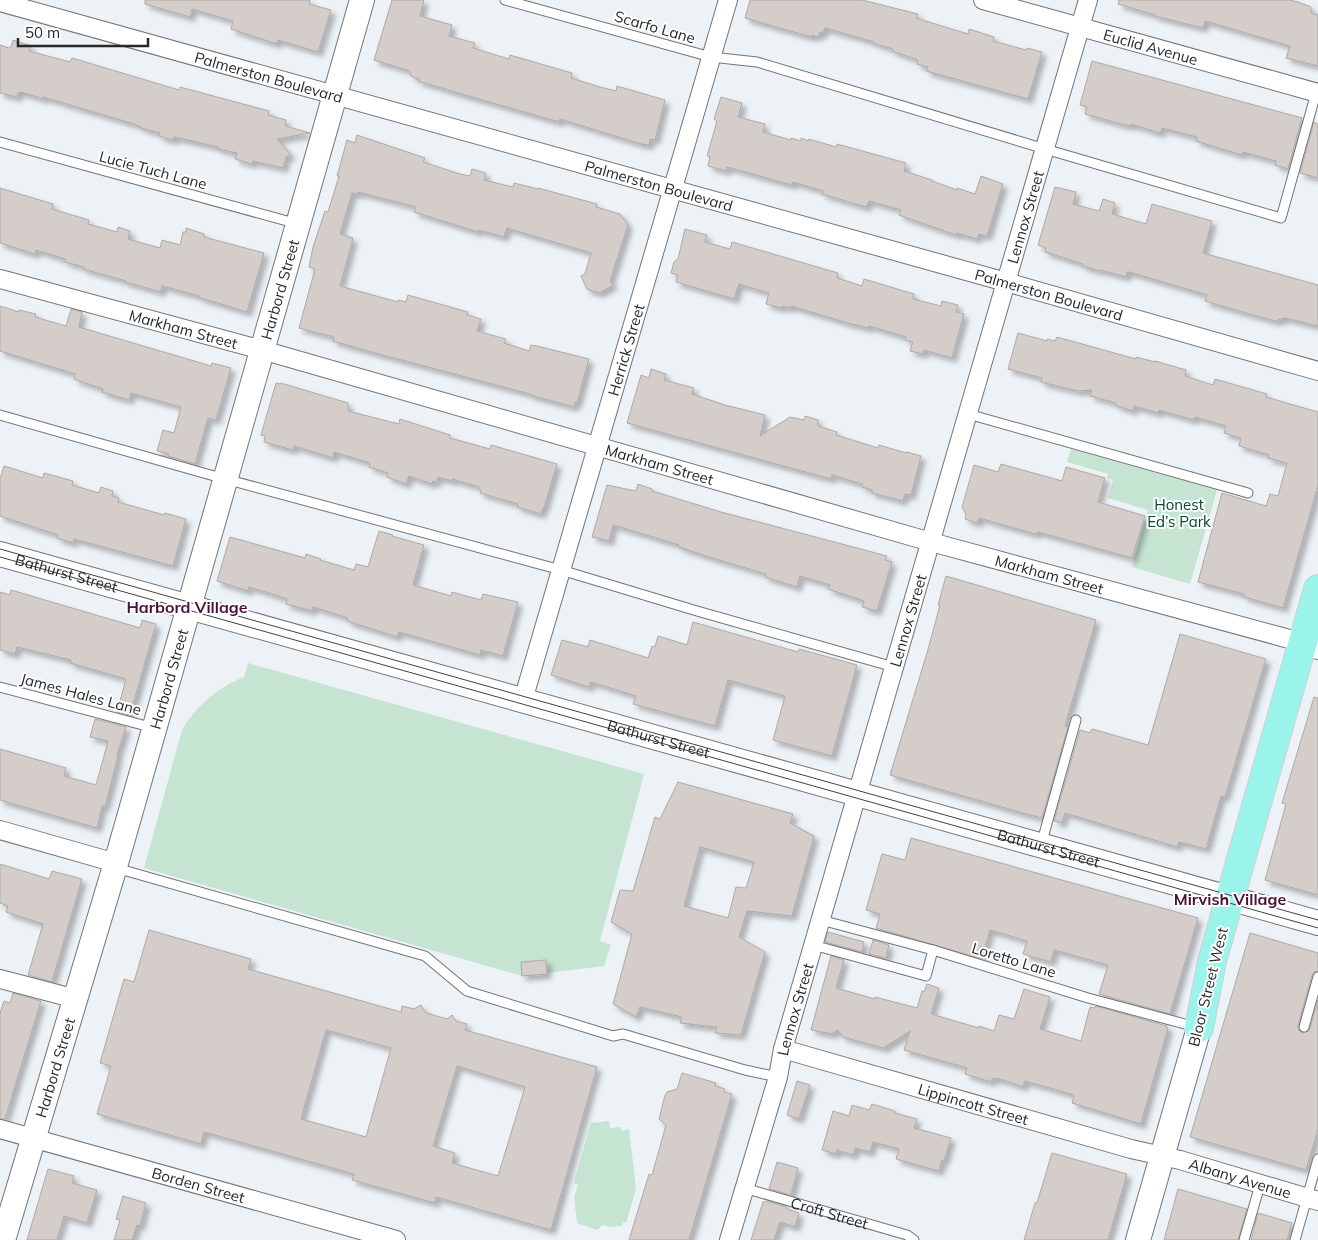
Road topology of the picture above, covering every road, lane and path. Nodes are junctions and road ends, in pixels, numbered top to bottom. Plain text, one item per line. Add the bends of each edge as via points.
1 (362, 0) edge
2 (506, 0) edge
3 (728, 0) edge
4 (983, 0) edge
5 (1088, 0) edge
6 (0, 2) edge
7 (1080, 26) junction
8 (711, 57) junction
9 (1317, 93) edge
10 (335, 96) junction
11 (0, 142) edge
12 (1045, 149) junction
13 (672, 189) junction
14 (298, 224) junction
15 (0, 279) edge
16 (1006, 282) junction
17 (262, 350) junction
18 (1318, 371) edge
19 (968, 414) junction
20 (0, 415) edge
21 (597, 446) junction
22 (226, 478) junction
23 (1248, 493) dead end
24 (931, 542) junction
25 (0, 554) edge
26 (561, 570) junction
27 (1318, 589) edge
28 (189, 606) junction
29 (1311, 646) edge
30 (894, 667) junction
31 (0, 687) edge
32 (523, 700) junction
33 (1076, 720) dead end
34 (154, 728) junction
35 (858, 794) junction
36 (0, 830) edge
37 (1041, 845) junction
38 (115, 865) junction
39 (1230, 899) junction
40 (821, 920) junction
41 (1318, 924) edge
42 (814, 945) junction
43 (933, 950) junction
44 (1318, 977) edge
45 (0, 978) edge
46 (76, 999) junction
47 (1199, 1028) junction
48 (1304, 1028) dead end
49 (784, 1049) junction
50 (778, 1077) junction
51 (0, 1128) edge
52 (35, 1138) junction
53 (1162, 1156) junction
54 (1318, 1159) edge
55 (1260, 1185) junction
56 (744, 1188) junction
57 (1313, 1199) edge
58 (3, 1240) edge
59 (396, 1240) edge
60 (729, 1240) edge
61 (914, 1240) edge
62 (1138, 1240) edge
63 (1244, 1240) edge
64 (1295, 1240) edge

1 - 10 main road, Harbord Street
2 - 8 lane, Scarfo Lane
3 - 8 street, Herrick Street
4 - 7 street, Euclid Avenue
5 - 7 street, Lennox Street
6 - 10 street, Palmerston Boulevard
7 - 9 street, Euclid Avenue
7 - 12 street, Lennox Street
8 - 12 lane, Scarfo Lane via 757,62
8 - 13 street, Herrick Street
9 - 12 lane, Scarfo Lane via 1281,218
10 - 13 street, Palmerston Boulevard
10 - 14 main road, Harbord Street
11 - 14 lane, Lucie Tuch Lane
12 - 16 street, Lennox Street
13 - 16 street, Palmerston Boulevard
13 - 21 street, Herrick Street
14 - 17 main road, Harbord Street
15 - 17 street, Markham Street
16 - 18 street, Palmerston Boulevard
16 - 19 street, Lennox Street
17 - 21 street, Markham Street
17 - 22 main road, Harbord Street
19 - 23 lane
19 - 24 street, Lennox Street
20 - 22 lane
21 - 24 street, Markham Street
21 - 26 street, Herrick Street
22 - 26 lane
22 - 28 main road, Harbord Street
24 - 29 street, Markham Street
24 - 30 street, Lennox Street
25 - 28 main road, Bathurst Street
26 - 30 lane
26 - 32 street, Herrick Street
27 - 29 main road, Bloor Street West
28 - 32 main road, Bathurst Street
28 - 34 main road, Harbord Street
29 - 39 main road, Bloor Street West
30 - 35 street, Lennox Street
31 - 34 lane, James Hales Lane
32 - 35 main road, Bathurst Street
33 - 37 lane
34 - 38 main road, Harbord Street
35 - 37 main road, Bathurst Street
35 - 40 street, Lennox Street
36 - 38 street
37 - 39 main road, Bathurst Street
38 - 46 main road, Harbord Street
38 - 50 lane via 425,956 467,991 613,1036 623,1034
39 - 41 main road, Bathurst Street
39 - 47 main road, Bloor Street West via 1212,961
40 - 42 street, Lennox Street
40 - 43 lane, Loretto Lane
42 - 43 lane via 926,976
42 - 49 street, Lennox Street
43 - 47 lane, Loretto Lane
44 - 48 lane
45 - 46 street
46 - 52 main road, Harbord Street
47 - 53 main road, Bloor Street West
49 - 50 street, Lennox Street
49 - 53 street, Lippincott Street
50 - 56 street, Lennox Street
51 - 52 street, Borden Street
52 - 58 main road, Harbord Street
52 - 59 street, Borden Street
53 - 55 street, Albany Avenue
53 - 62 main road, Bloor Street West
54 - 57 lane
55 - 57 street, Albany Avenue
55 - 63 lane
56 - 60 street, Lennox Street
56 - 61 lane, Croft Street via 908,1235
57 - 64 lane

